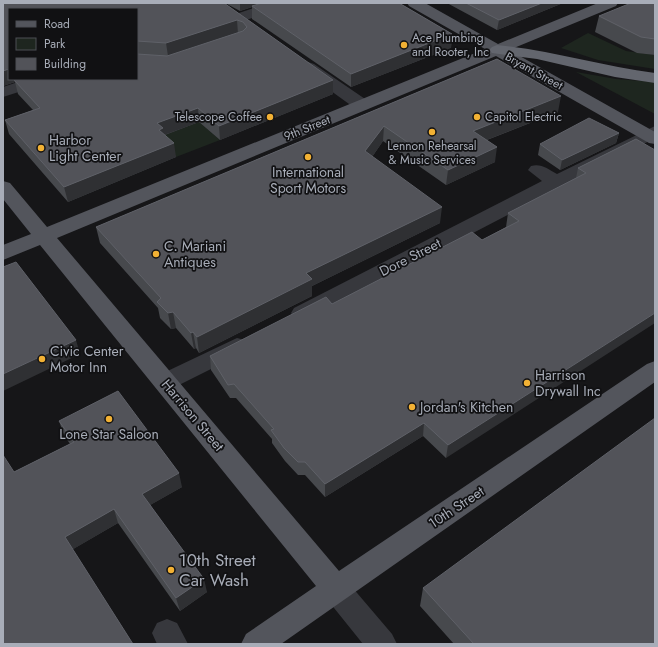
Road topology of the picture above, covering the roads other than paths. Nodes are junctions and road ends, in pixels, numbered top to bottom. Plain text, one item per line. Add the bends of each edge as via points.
1 (283, 3) edge
2 (414, 3) edge
3 (611, 3) edge
4 (224, 8) edge
5 (497, 50) junction
6 (295, 58) edge
7 (655, 78) edge
8 (41, 80) edge
9 (3, 92) edge
10 (362, 105) junction
11 (652, 135) edge
12 (537, 170) dead end
13 (556, 182) junction
14 (3, 187) edge
15 (44, 236) junction
16 (3, 253) edge
17 (283, 322) edge
18 (255, 337) edge
19 (655, 370) edge
20 (165, 382) junction
21 (336, 589) junction
22 (256, 644) edge
23 (382, 644) edge

1 - 4 street via 245,23
2 - 5 main road, Bryant Street
3 - 5 main road, 9th Street
5 - 7 highway via 528,52 615,72
5 - 10 main road, 9th Street
5 - 11 main road, Bryant Street
6 - 10 street
8 - 9 street
10 - 15 main road, 9th Street
11 - 13 street, Dore Street
12 - 13 street
13 - 17 street, Dore Street
14 - 15 main road, Harrison Street
15 - 16 main road, 9th Street
15 - 20 main road, Harrison Street
18 - 20 street
19 - 21 main road, 10th Street
20 - 21 main road, Harrison Street
21 - 22 main road, 10th Street
21 - 23 street, Harrison Street

